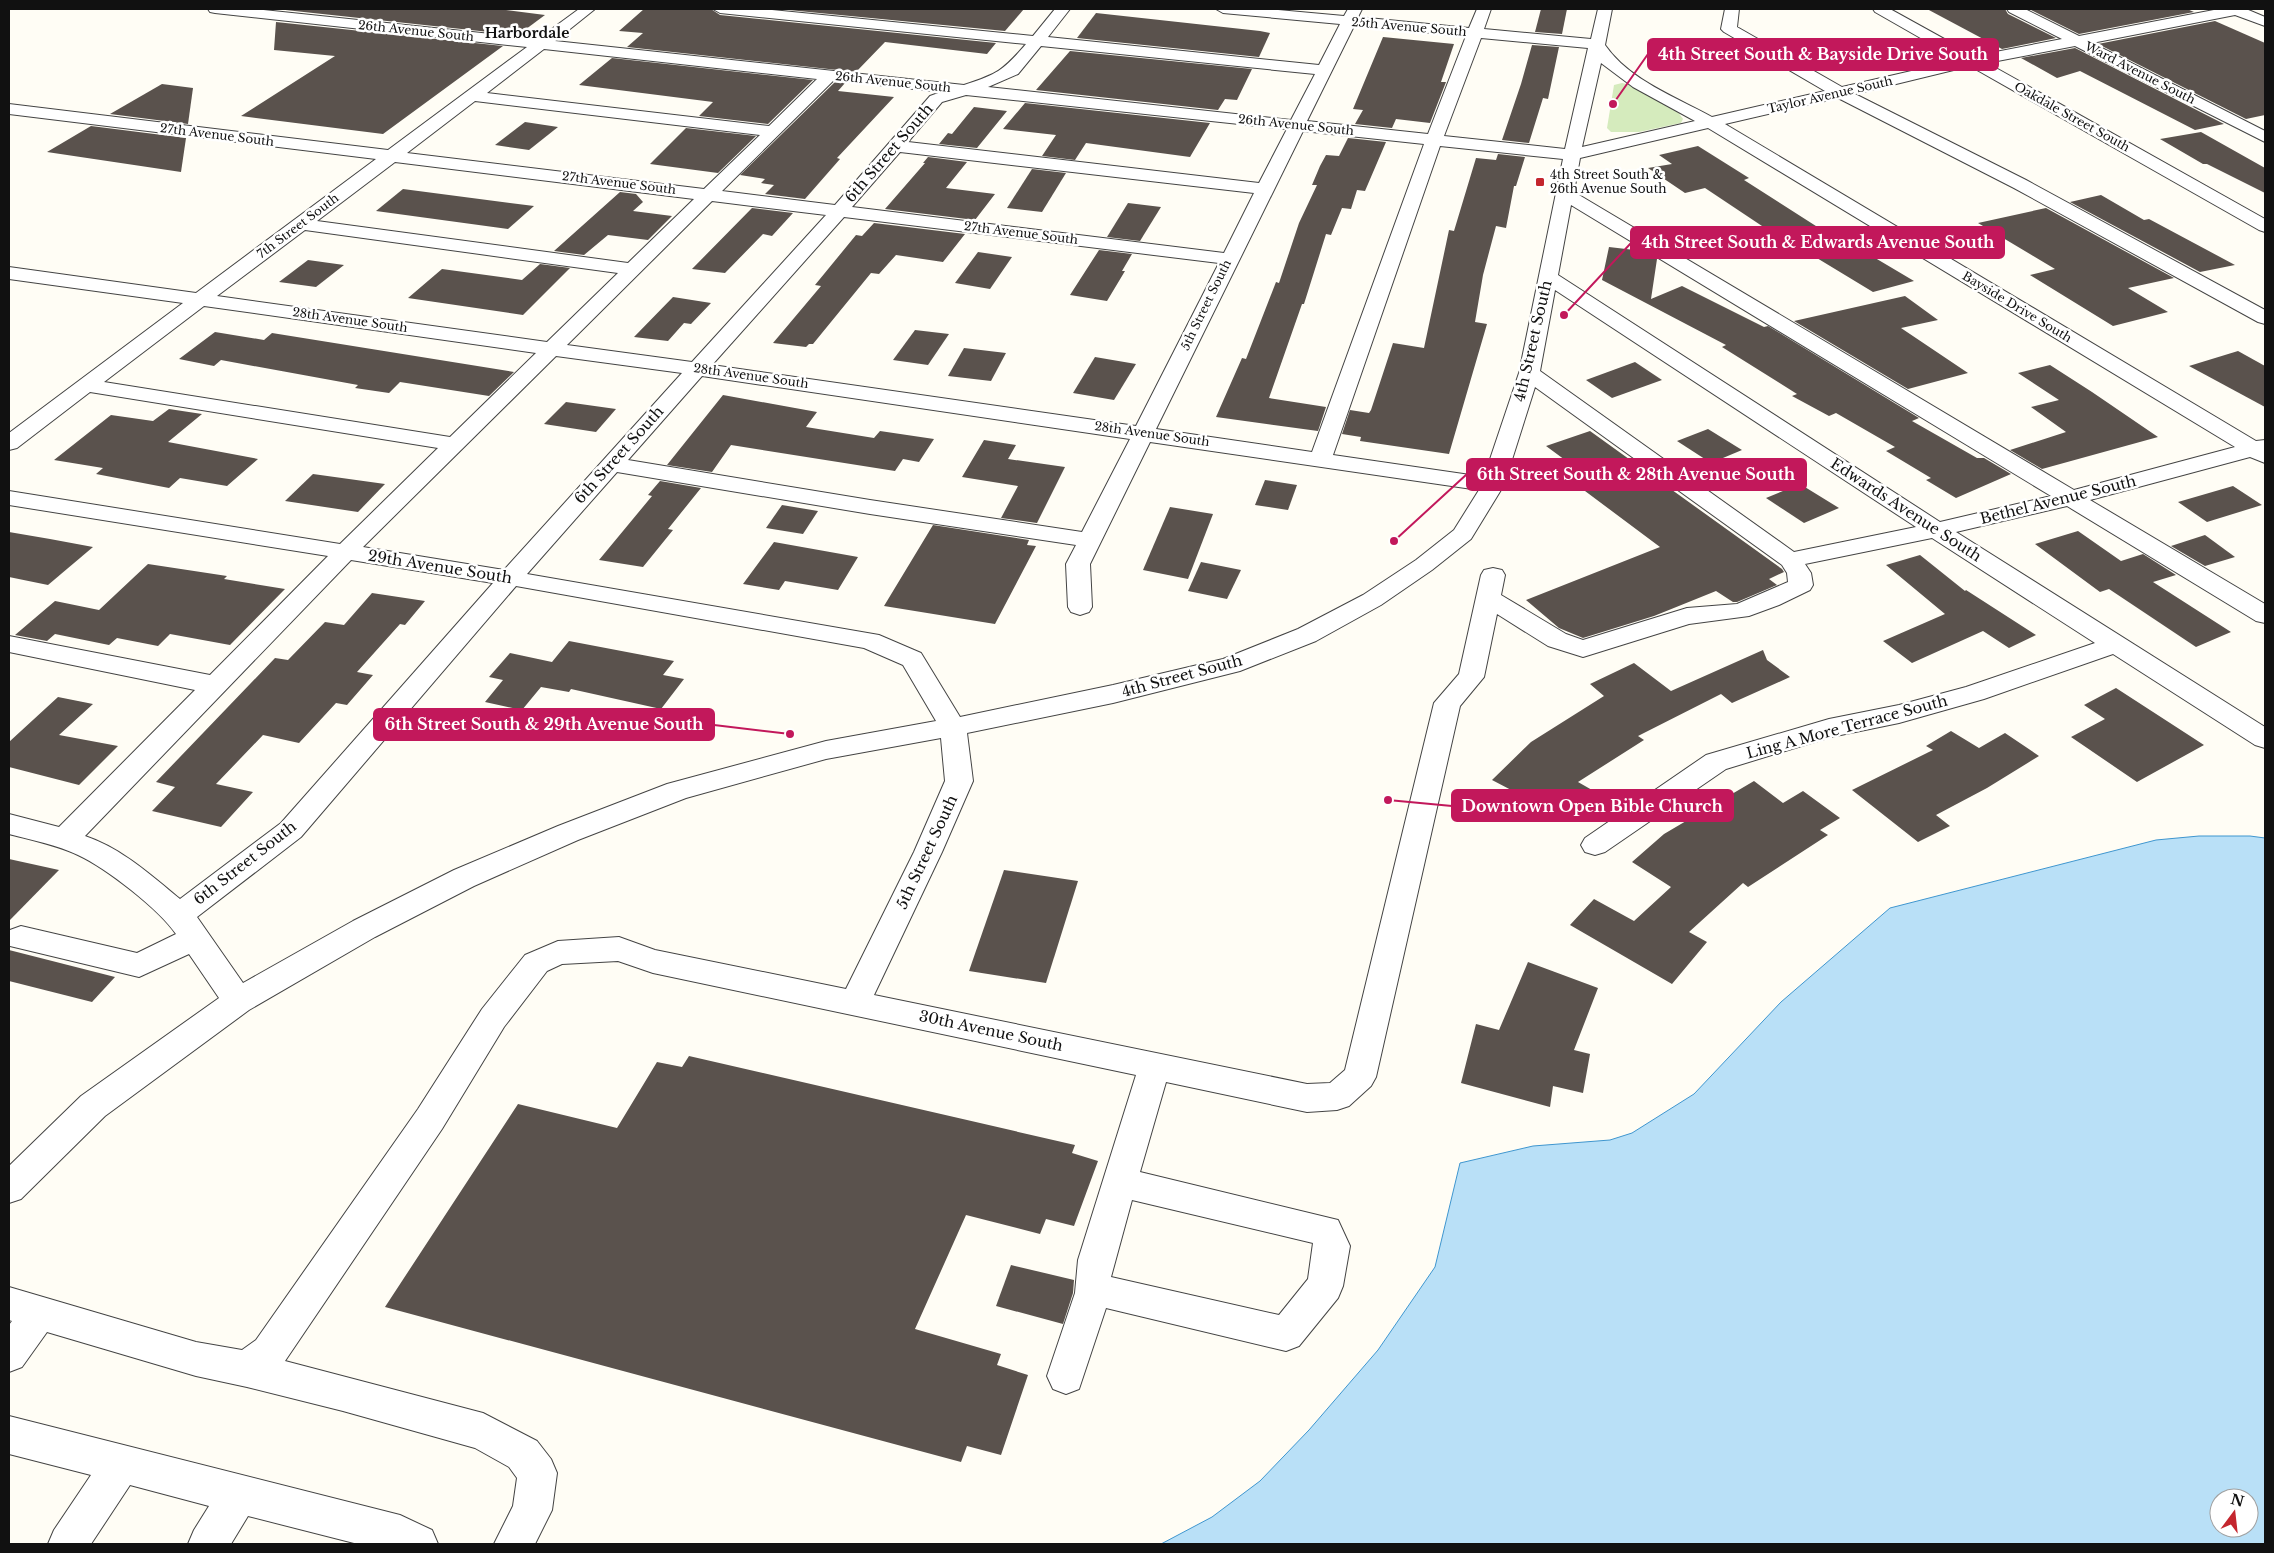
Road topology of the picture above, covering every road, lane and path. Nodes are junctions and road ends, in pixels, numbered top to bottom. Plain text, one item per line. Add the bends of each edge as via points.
1 (215, 9) edge
2 (588, 9) edge
3 (720, 9) edge
4 (1063, 9) edge
5 (1223, 9) edge
6 (1484, 9) edge
7 (1605, 9) edge
8 (1732, 9) edge
9 (1880, 9) edge
10 (2014, 9) edge
11 (2235, 9) edge
12 (1352, 15) edge
13 (2263, 20) edge
14 (1476, 33) junction
15 (2075, 40) junction
16 (1036, 42) junction
17 (541, 44) junction
18 (1596, 44) junction
19 (1973, 62) junction
20 (1325, 70) junction
21 (829, 76) junction
22 (967, 90) junction
23 (1839, 92) junction
24 (473, 96) junction
25 (9, 109) edge
26 (1711, 123) junction
27 (1299, 125) junction
28 (773, 131) junction
29 (2265, 136) edge
30 (1434, 140) junction
31 (896, 146) junction
32 (393, 155) junction
33 (1572, 156) junction
34 (1266, 189) junction
35 (709, 194) junction
36 (1565, 194) junction
37 (840, 210) junction
38 (301, 224) junction
39 (2265, 226) edge
40 (1229, 259) junction
41 (632, 269) junction
42 (9, 273) edge
43 (1548, 277) junction
44 (200, 299) junction
45 (2265, 318) edge
46 (551, 348) junction
47 (697, 368) junction
48 (1529, 373) junction
49 (86, 385) junction
50 (1143, 433) junction
51 (9, 443) edge
52 (454, 444) junction
53 (2261, 450) edge
54 (1321, 459) junction
55 (611, 464) junction
56 (1493, 485) junction
57 (9, 498) edge
58 (2072, 498) junction
59 (1936, 530) junction
60 (1090, 540) junction
61 (345, 552) junction
62 (1790, 560) junction
63 (510, 578) junction
64 (1080, 607) dead end
65 (2265, 615) edge
66 (870, 641) joint
67 (9, 644) edge
68 (2117, 644) junction
69 (215, 684) junction
70 (953, 727) junction
71 (2265, 739) edge
72 (9, 824) edge
73 (64, 840) junction
74 (1595, 845) dead end
75 (187, 926) junction
76 (21, 938) dead end
77 (238, 1001) junction
78 (855, 1002) junction
79 (1156, 1066) junction
80 (1120, 1182) junction
81 (9, 1188) edge
82 (1093, 1289) junction
83 (24, 1309) edge
84 (9, 1355) edge
85 (247, 1369) junction
86 (1066, 1376) dead end
87 (9, 1435) edge
88 (121, 1464) junction
89 (239, 1494) junction
90 (68, 1544) edge
91 (208, 1544) edge
92 (418, 1544) edge
93 (514, 1544) edge

1 - 17 street, 26th Avenue South
2 - 17 street, 7th Street South
3 - 16 street
4 - 16 street, 6th Street South
5 - 12 street, 25th Avenue South
6 - 14 street
7 - 18 street, 4th Street South
8 - 23 street via 1729,29
9 - 19 street, Oakdale Street South
10 - 15 street, Ward Avenue South
11 - 13 street
11 - 15 street, Taylor Avenue South
12 - 14 street, 25th Avenue South
12 - 20 street, 5th Street South
14 - 18 street, 25th Avenue South
14 - 30 street
15 - 19 street, Taylor Avenue South
15 - 29 street, Ward Avenue South
16 - 20 street
16 - 22 street, 6th Street South via 1012,71
17 - 21 street, 26th Avenue South
17 - 24 street, 7th Street South
18 - 26 street, Bayside Drive South via 1609,63 1639,84
18 - 33 street, 4th Street South
19 - 23 street, Taylor Avenue South
19 - 39 street, Oakdale Street South
20 - 27 street, 5th Street South
21 - 22 street, 26th Avenue South
21 - 28 street
22 - 27 street, 26th Avenue South
22 - 31 street, 6th Street South via 936,99
23 - 26 street, Taylor Avenue South
23 - 45 street via 2020,184
24 - 28 street
24 - 32 street, 7th Street South
25 - 32 street, 27th Avenue South
26 - 33 street, Taylor Avenue South
26 - 53 street, Bayside Drive South
27 - 30 street, 26th Avenue South
27 - 34 street, 5th Street South
28 - 35 street
30 - 33 street, 26th Avenue South
30 - 54 street
31 - 34 street
31 - 37 street, 6th Street South
32 - 35 street, 27th Avenue South
32 - 38 street, 7th Street South
33 - 36 street, 4th Street South
34 - 40 street, 5th Street South
35 - 37 street, 27th Avenue South
35 - 41 street
36 - 43 street, 4th Street South
36 - 58 street
37 - 40 street, 27th Avenue South
37 - 47 street, 6th Street South
38 - 41 street
38 - 44 street, 7th Street South
40 - 50 street, 5th Street South
41 - 46 street
42 - 44 street, 28th Avenue South
43 - 48 street, 4th Street South
43 - 59 street, Edwards Avenue South
44 - 46 street, 28th Avenue South
44 - 49 street, 7th Street South
46 - 47 street, 28th Avenue South
46 - 52 street
47 - 50 street, 28th Avenue South
47 - 55 street, 6th Street South
48 - 56 street, 4th Street South
48 - 62 street
49 - 51 street, 7th Street South
49 - 52 street
50 - 54 street, 28th Avenue South
50 - 60 street, 5th Street South
52 - 61 street
53 - 58 street, Bethel Avenue South
54 - 56 street, 28th Avenue South
55 - 60 street via 870,508
55 - 63 street, 6th Street South
56 - 70 street, 4th Street South via 1463,534 1372,600 1307,635 1231,665 1113,694
57 - 61 street, 29th Avenue South
58 - 59 street, Bethel Avenue South
58 - 65 street
59 - 62 street, Bethel Avenue South
59 - 68 street, Edwards Avenue South
60 - 64 street, 5th Street South via 1078,564
61 - 63 street, 29th Avenue South
61 - 69 street
62 - 79 street, 30th Avenue South via 1799,573 1801,585 1770,600 1740,611 1687,616 1583,649 1557,640 1491,587 1471,677 1447,702 1360,1077 1337,1096 1307,1098
63 - 66 street, 29th Avenue South
63 - 75 street, 6th Street South via 291,830
66 - 70 street, 5th Street South via 912,659
67 - 69 street
68 - 71 street, Edwards Avenue South
68 - 74 street, Ling A More Terrace South via 1974,693 1899,714 1829,728 1716,762
69 - 73 street
70 - 77 street via 826,750 677,791 464,878 364,929
70 - 78 street, 5th Street South via 959,781
72 - 73 street
73 - 75 street via 89,848 136,878
75 - 76 street, 6th Street South via 139,965
75 - 77 street
77 - 81 street via 93,1106
78 - 79 street, 30th Avenue South
78 - 85 street, 30th Avenue South via 653,961 618,949 558,953 536,963 494,1018 430,1119 269,1352
79 - 80 street
80 - 82 street via 1096,1260
80 - 82 street via 1326,1231 1332,1246 1325,1286 1286,1334
82 - 86 street
83 - 84 street
83 - 85 street via 196,1359
85 - 93 street via 483,1432 523,1454 537,1473 532,1510
87 - 88 street
88 - 89 street
88 - 90 street
89 - 91 street
89 - 92 street via 400,1535

